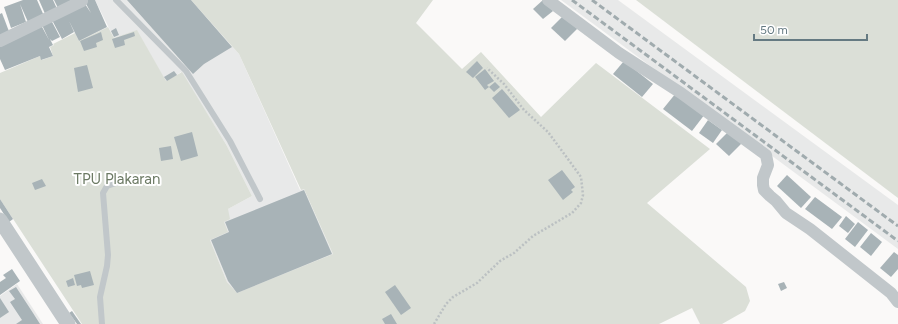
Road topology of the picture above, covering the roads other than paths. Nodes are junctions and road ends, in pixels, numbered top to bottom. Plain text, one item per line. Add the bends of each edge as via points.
1 (116, 0) edge
2 (548, 0) edge
3 (82, 2) dead end
4 (0, 41) edge
5 (125, 177) dead end
6 (260, 199) dead end
7 (0, 220) edge
8 (898, 302) edge
9 (68, 324) edge
10 (102, 324) edge

1 - 6 lane via 186,71 230,141
2 - 8 street via 766,155 768,160 763,178 764,190 786,213 845,256 891,293
3 - 4 street
5 - 10 lane via 107,186 103,193 108,266 100,297
7 - 9 street

